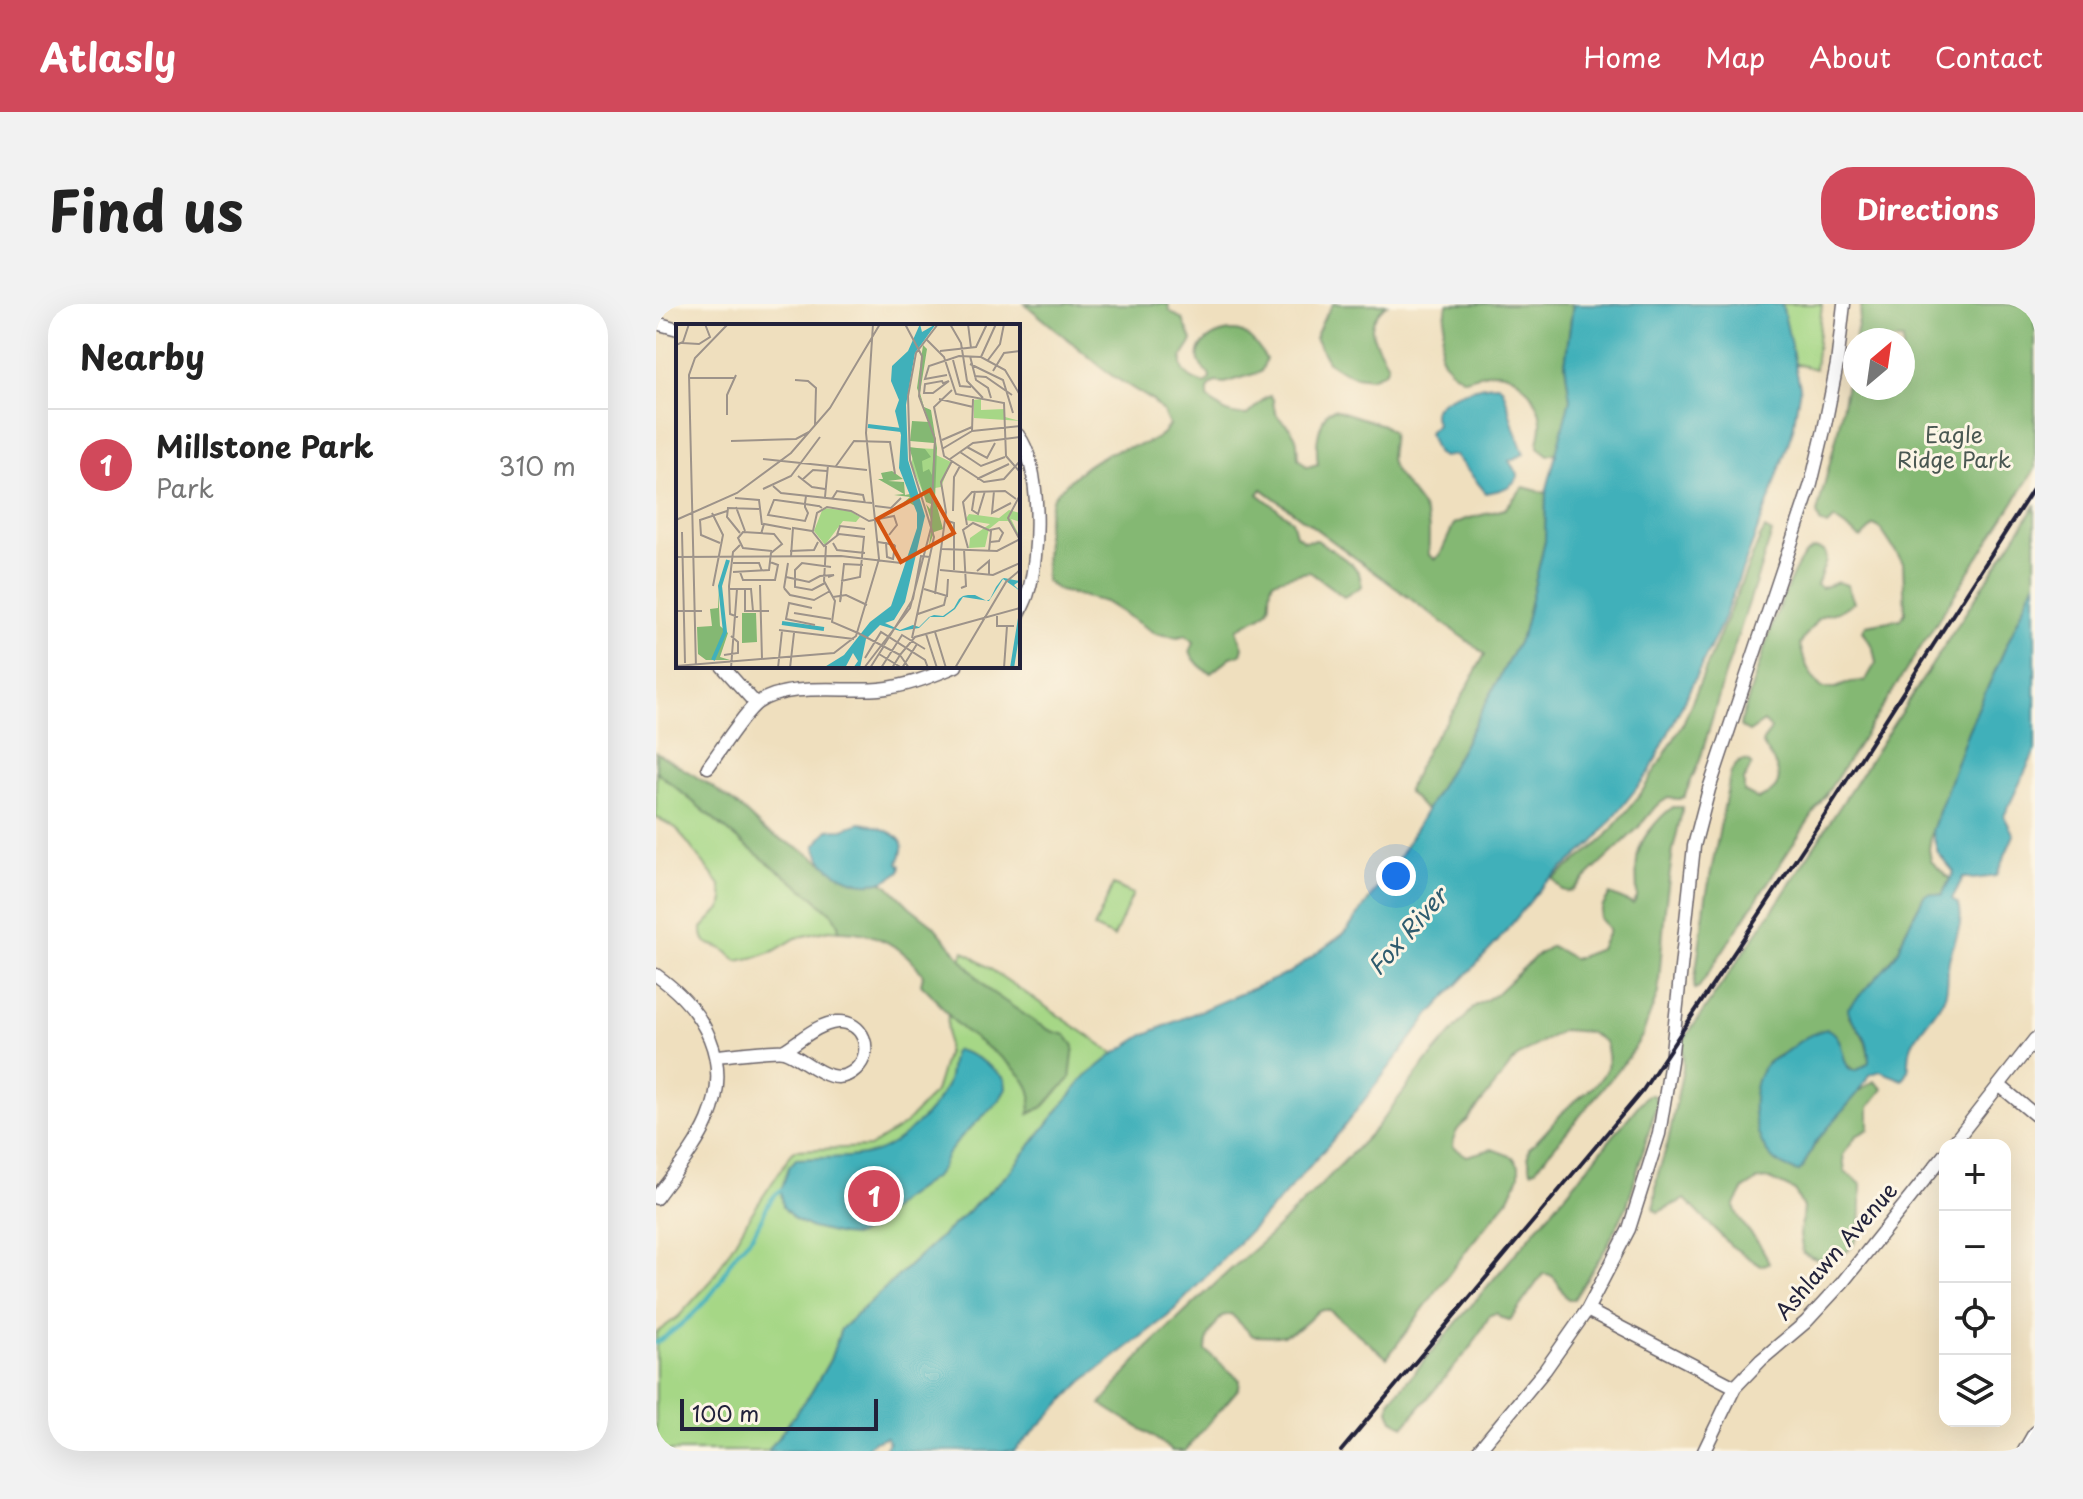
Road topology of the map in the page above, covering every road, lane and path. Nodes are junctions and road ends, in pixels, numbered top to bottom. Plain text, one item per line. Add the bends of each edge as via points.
1 (1844, 304) edge
2 (656, 323) edge
3 (676, 328) edge
4 (1020, 438) edge
5 (1020, 612) edge
6 (724, 668) edge
7 (951, 668) edge
8 (756, 704) junction
9 (708, 767) dead end
10 (656, 975) edge
11 (2035, 1039) edge
12 (783, 1051) junction
13 (717, 1056) junction
14 (1999, 1085) junction
15 (2035, 1115) edge
16 (1957, 1139) edge
17 (1939, 1162) edge
18 (656, 1198) edge
19 (1587, 1310) junction
20 (1735, 1387) junction
21 (2035, 1432) edge
22 (1478, 1451) edge
23 (1704, 1451) edge
24 (2024, 1451) edge

1 - 19 street via 1811,484 1694,846 1659,1134 1629,1229
2 - 3 street
4 - 5 street via 1034,481 1036,520 1035,564
6 - 8 street
7 - 8 street via 910,685 817,689 773,695
8 - 9 street
10 - 13 street via 693,1009
11 - 14 street
12 - 12 street via 834,1076 858,1068 866,1041 860,1030 839,1022 812,1031
12 - 13 street
13 - 18 street via 719,1074 707,1122
14 - 15 street
14 - 16 street
17 - 20 street, Ashlawn Avenue via 1842,1283
19 - 20 street
19 - 22 street
20 - 23 street, Ashlawn Avenue
21 - 24 street

